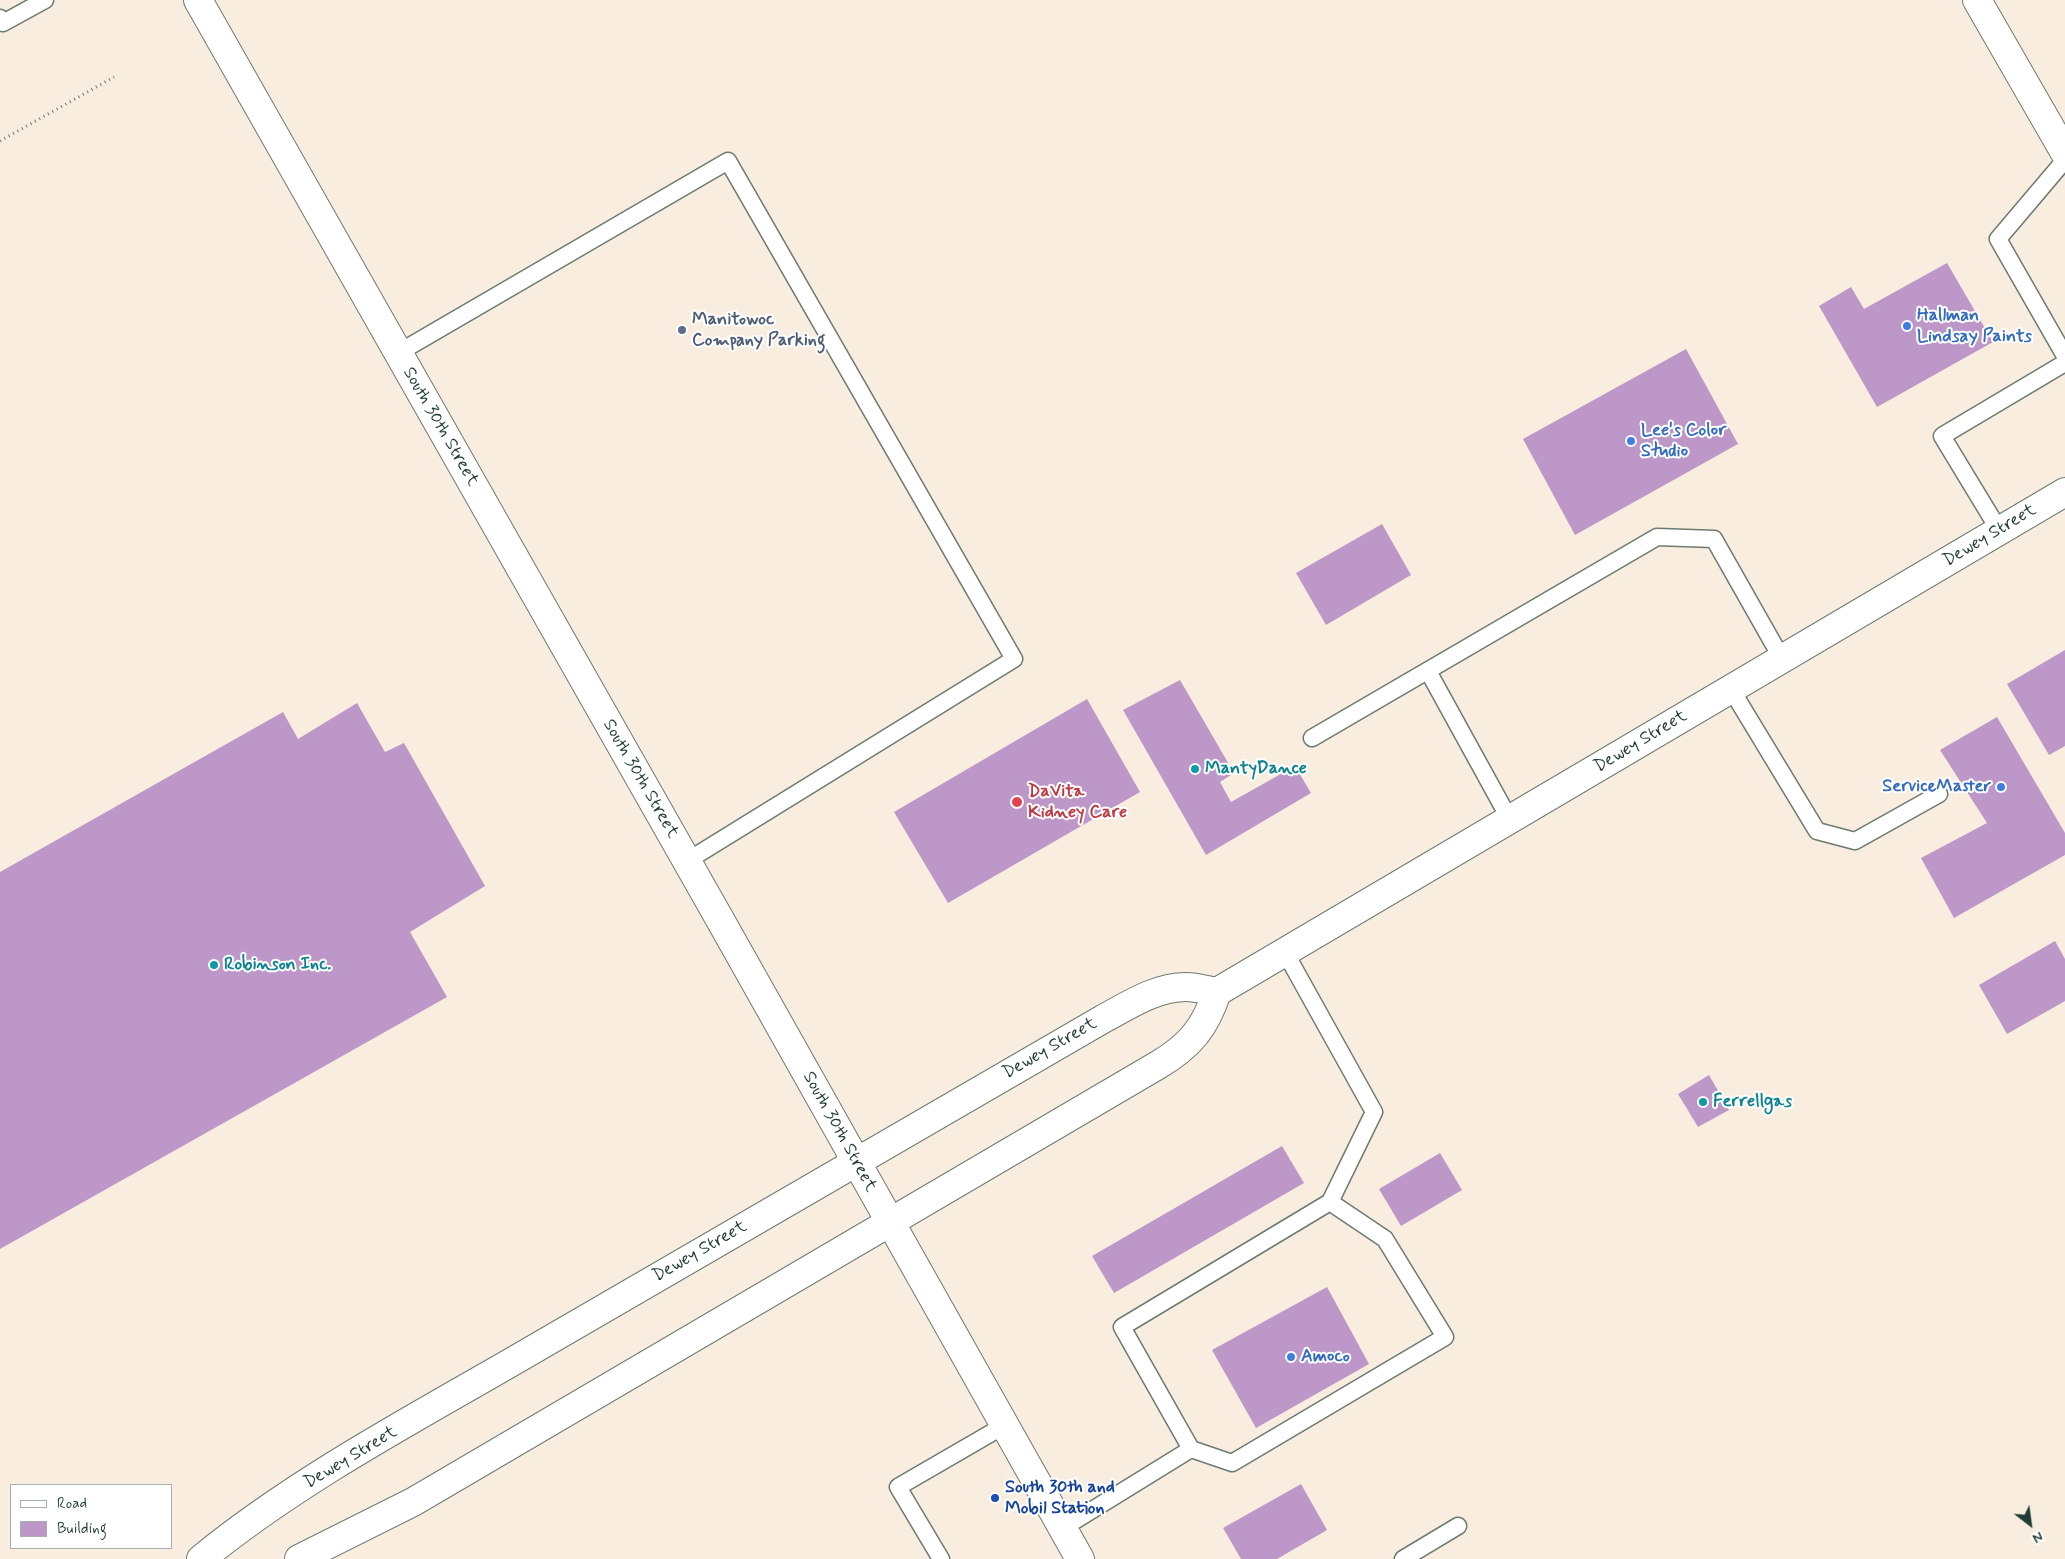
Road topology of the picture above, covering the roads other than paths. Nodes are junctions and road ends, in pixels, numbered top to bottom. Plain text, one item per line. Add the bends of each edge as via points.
1 (45, 0) edge
2 (198, 0) edge
3 (1977, 0) edge
4 (0, 18) edge
5 (2065, 154) edge
6 (2065, 160) edge
7 (398, 353) junction
8 (2065, 356) edge
9 (2065, 363) edge
10 (2065, 492) edge
11 (1999, 530) junction
12 (1782, 659) junction
13 (1428, 670) junction
14 (1732, 689) junction
15 (1312, 738) dead end
16 (1939, 794) dead end
17 (1510, 820) junction
18 (687, 861) junction
19 (1285, 952) junction
20 (1216, 992) junction
21 (855, 1161) junction
22 (1330, 1202) junction
23 (890, 1222) junction
24 (1005, 1425) junction
25 (1191, 1449) junction
26 (1458, 1526) dead end
27 (1063, 1528) junction
28 (201, 1559) edge
29 (299, 1559) edge
30 (941, 1559) edge
31 (1080, 1559) edge
32 (1403, 1559) edge

1 - 4 lane via 3,23
2 - 7 street, South 30th Street
3 - 5 street
6 - 8 lane via 1998,239
7 - 18 street, South 30th Street
7 - 18 lane via 728,161 1014,659
9 - 11 lane via 1942,436
10 - 11 street, Dewey Street
11 - 12 street, Dewey Street
12 - 13 lane via 1714,539 1657,537
12 - 14 street, Dewey Street
13 - 15 lane
13 - 17 lane
14 - 16 lane via 1817,831 1854,841
14 - 17 street, Dewey Street
17 - 19 street, Dewey Street
18 - 21 street, South 30th Street
19 - 20 street, Dewey Street
19 - 22 lane via 1374,1112
20 - 21 street, Dewey Street via 1186,987 1143,998
20 - 23 street via 1203,1025 1174,1056
21 - 23 street, South 30th Street
21 - 28 street, Dewey Street via 360,1452 256,1518
22 - 25 lane via 1122,1327
22 - 25 lane via 1385,1239 1445,1337 1232,1463
23 - 24 street, South 30th Street
23 - 29 street via 413,1502
24 - 27 street, South 30th Street
24 - 30 lane via 898,1487
25 - 27 lane
26 - 32 lane
27 - 31 street, South 30th Street

